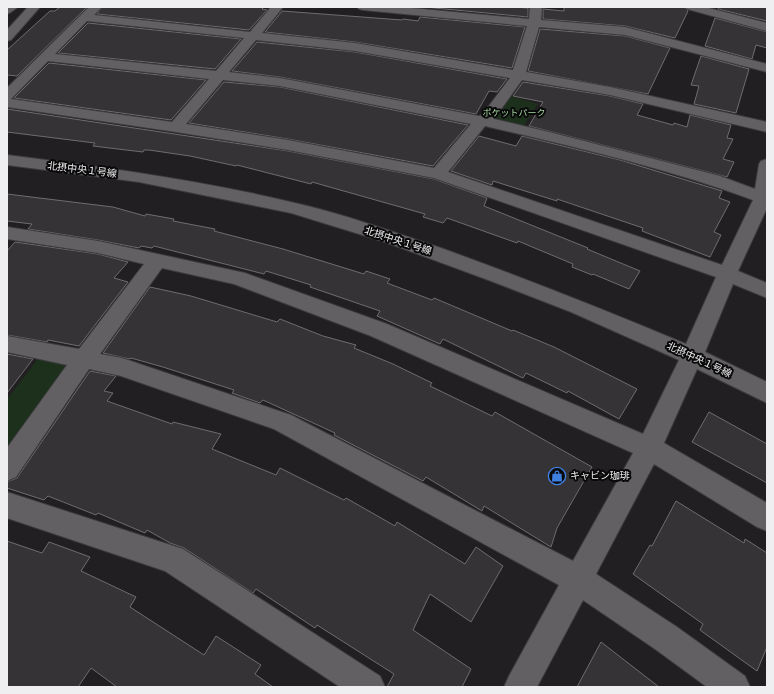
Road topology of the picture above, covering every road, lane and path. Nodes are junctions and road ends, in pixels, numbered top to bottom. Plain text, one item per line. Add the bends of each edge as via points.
1 (12, 7) edge
2 (34, 7) edge
3 (96, 7) edge
4 (277, 7) edge
5 (363, 7) edge
6 (536, 7) edge
7 (691, 7) edge
8 (7, 10) edge
9 (84, 17) junction
10 (534, 24) junction
11 (767, 28) edge
12 (252, 36) junction
13 (7, 37) edge
14 (45, 57) junction
15 (767, 68) edge
16 (518, 74) junction
17 (220, 76) junction
18 (7, 96) edge
19 (7, 103) edge
20 (481, 121) junction
21 (176, 127) junction
22 (767, 127) edge
23 (7, 160) edge
24 (767, 164) edge
25 (438, 174) junction
26 (765, 198) edge
27 (7, 233) edge
28 (157, 260) junction
29 (727, 274) junction
30 (767, 291) edge
31 (7, 344) edge
32 (692, 356) junction
33 (84, 360) junction
34 (767, 393) edge
35 (649, 448) junction
36 (7, 469) edge
37 (7, 505) edge
38 (767, 518) edge
39 (578, 579) junction
40 (369, 687) edge
41 (520, 687) edge
42 (734, 687) edge

1 - 8 street
2 - 13 street
3 - 9 street
4 - 12 street
5 - 10 street
6 - 10 street
7 - 11 street
9 - 12 street
9 - 14 street
10 - 15 street via 625,31
10 - 16 street
12 - 16 street via 355,47
12 - 17 street
14 - 17 street
14 - 18 street
16 - 20 street via 487,118
16 - 22 street via 610,91
17 - 20 street via 280,82
17 - 21 street
19 - 21 street
20 - 25 street
20 - 26 street via 714,180
21 - 25 street via 288,145
23 - 32 street, 北摂中央１号線 via 139,177 294,208 392,238 498,276
24 - 26 street
25 - 29 street
26 - 29 street
27 - 28 street via 98,247
28 - 33 street
28 - 35 street via 238,278 379,330
29 - 30 street
29 - 32 street
31 - 33 street
32 - 34 street, 北摂中央１号線
32 - 35 street
33 - 36 street
33 - 39 street via 122,367 282,422
35 - 38 street
35 - 39 street
37 - 40 street via 173,559
39 - 41 street
39 - 42 street

